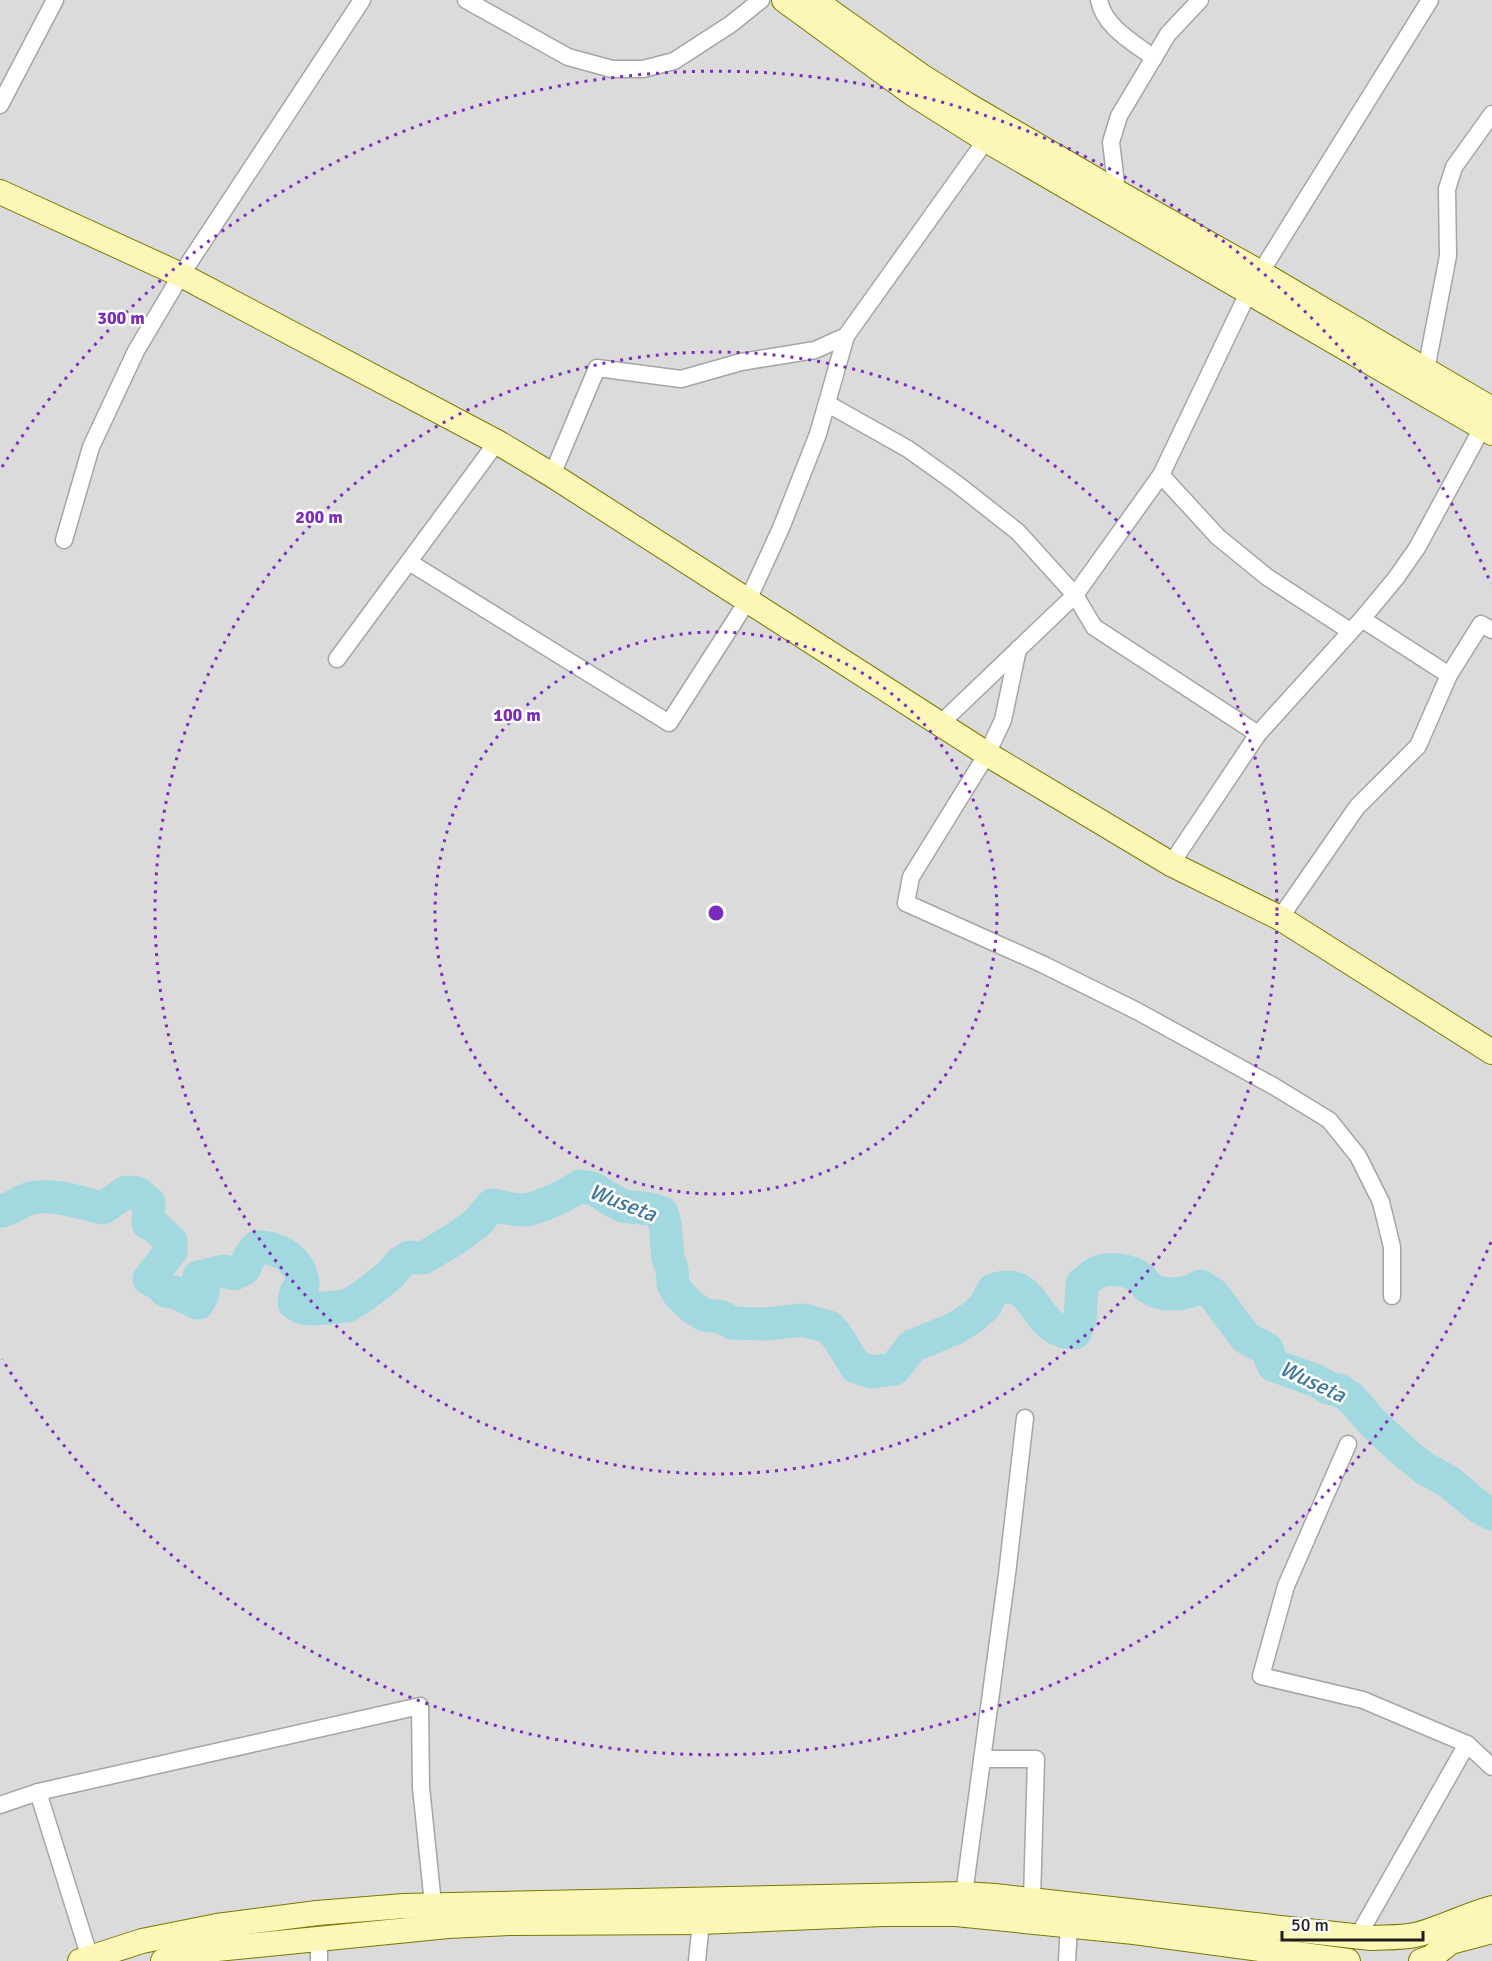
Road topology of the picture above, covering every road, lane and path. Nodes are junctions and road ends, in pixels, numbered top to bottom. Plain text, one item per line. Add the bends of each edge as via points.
1 (55, 0) edge
2 (362, 0) edge
3 (466, 0) edge
4 (760, 0) edge
5 (784, 0) edge
6 (814, 0) edge
7 (1099, 0) edge
8 (1200, 0) edge
9 (1430, 0) edge
10 (1154, 58) junction
11 (0, 105) edge
12 (1492, 114) edge
13 (986, 140) junction
14 (0, 192) edge
15 (1117, 192) junction
16 (181, 275) junction
17 (1255, 282) junction
18 (846, 336) junction
19 (1426, 370) junction
20 (828, 404) junction
21 (1490, 420) edge
22 (497, 442) junction
23 (552, 475) junction
24 (1161, 475) junction
25 (64, 540) dead end
26 (409, 562) junction
27 (1076, 595) junction
28 (748, 600) junction
29 (1356, 625) junction
30 (1492, 630) edge
31 (1018, 648) junction
32 (337, 659) dead end
33 (1449, 675) junction
34 (940, 724) junction
35 (1258, 734) junction
36 (987, 754) junction
37 (1171, 864) junction
38 (1280, 918) junction
39 (1492, 1052) edge
40 (1392, 1296) dead end
41 (1025, 1418) dead end
42 (1348, 1444) dead end
43 (1467, 1744) junction
44 (982, 1759) junction
45 (1492, 1767) edge
46 (38, 1792) junction
47 (0, 1805) edge
48 (964, 1894) junction
49 (1032, 1900) junction
50 (433, 1904) junction
51 (1492, 1908) edge
52 (631, 1911) junction
53 (701, 1922) junction
54 (1069, 1925) junction
55 (1362, 1929) dead end
56 (1492, 1931) edge
57 (1422, 1933) junction
58 (319, 1950) edge
59 (85, 1959) edge
60 (1423, 1960) edge
61 (163, 1961) edge
62 (697, 1961) edge
63 (1067, 1961) edge
64 (1348, 1961) edge

1 - 11 street
2 - 16 street
3 - 4 street via 568,57 612,69 643,69 674,62
5 - 13 street via 913,94
6 - 15 street via 923,77
7 - 10 street via 1118,31
8 - 10 street via 1168,34
9 - 17 street
10 - 15 street via 1119,116 1111,142
12 - 19 street via 1455,167 1447,189 1448,256
13 - 17 street
13 - 18 street
14 - 16 street
15 - 17 street
16 - 22 street
16 - 25 street via 136,351 92,447
17 - 19 street
17 - 21 street
17 - 24 street
18 - 20 street
18 - 23 street via 814,350 741,362 681,379 597,368
19 - 21 street
20 - 27 street via 908,449 957,483 1017,532
20 - 28 street via 781,528
21 - 29 street via 1417,548
22 - 23 street
22 - 26 street
23 - 28 street
24 - 27 street
24 - 29 street via 1218,537 1267,577
26 - 28 street via 669,723
26 - 32 street
27 - 31 street
27 - 35 street via 1094,627
28 - 34 street
29 - 33 street
29 - 35 street
30 - 33 street via 1481,624
31 - 34 street
31 - 36 street via 1003,720
33 - 38 street via 1418,746 1357,807
34 - 36 street
35 - 37 street
36 - 37 street
36 - 40 street via 911,877 906,903 1137,1011 1329,1120 1358,1156 1382,1202 1392,1247
37 - 38 street
38 - 39 street
41 - 44 street
42 - 43 street via 1286,1586 1261,1676 1363,1700
43 - 45 street
43 - 55 street
44 - 48 street
44 - 49 street via 1036,1759
46 - 47 street
46 - 50 street via 420,1706 421,1787
46 - 59 street
48 - 49 street
48 - 52 street
49 - 57 street via 1371,1938
50 - 52 street
50 - 59 street via 217,1926 142,1941
51 - 57 street
52 - 53 street
52 - 58 street via 448,1926
53 - 54 street via 956,1914
53 - 62 street
54 - 63 street
54 - 64 street
56 - 60 street via 1451,1942
57 - 60 street
58 - 61 street via 217,1949

